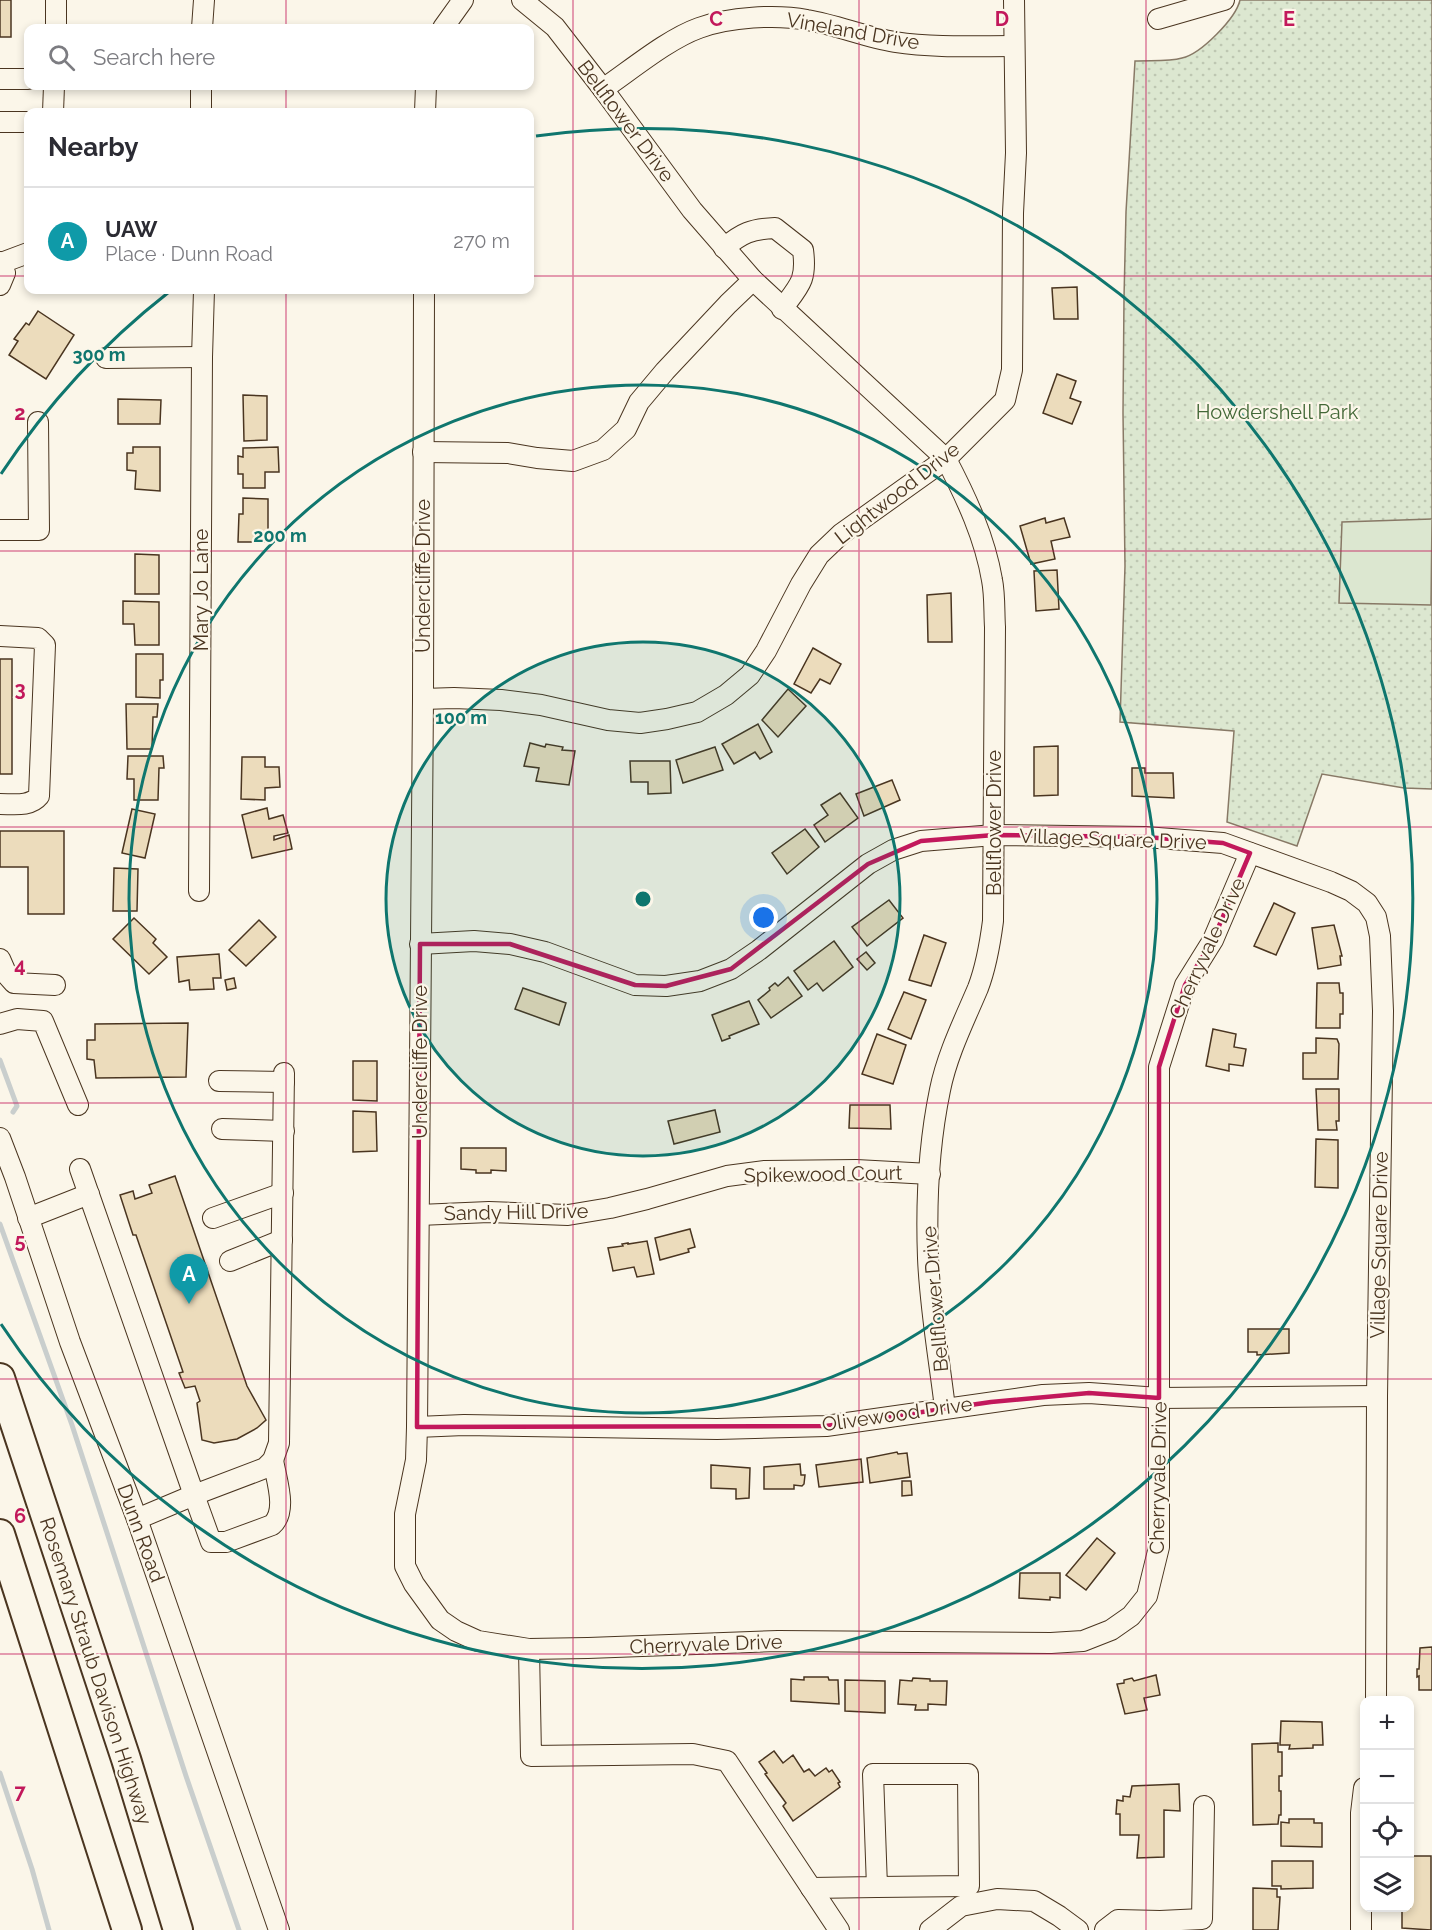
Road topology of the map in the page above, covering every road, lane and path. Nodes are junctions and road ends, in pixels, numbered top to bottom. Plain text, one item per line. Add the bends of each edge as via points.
1 (56, 0) edge
2 (204, 0) edge
3 (463, 0) edge
4 (522, 0) edge
5 (1014, 0) edge
6 (1224, 0) edge
7 (1158, 19) dead end
8 (56, 24) edge
9 (202, 24) edge
10 (445, 24) edge
11 (1014, 46) junction
12 (0, 79) edge
13 (24, 79) edge
14 (603, 89) junction
15 (54, 90) edge
16 (201, 90) edge
17 (426, 90) edge
18 (53, 108) edge
19 (201, 108) edge
20 (425, 108) edge
21 (0, 122) edge
22 (24, 122) edge
23 (724, 248) junction
24 (24, 254) edge
25 (0, 262) edge
26 (753, 280) junction
27 (0, 285) edge
28 (204, 294) edge
29 (424, 294) edge
30 (782, 309) junction
31 (106, 357) dead end
32 (202, 357) junction
33 (38, 422) dead end
34 (423, 452) junction
35 (946, 459) junction
36 (0, 530) edge
37 (0, 636) edge
38 (423, 699) junction
39 (0, 804) edge
40 (994, 835) junction
41 (1250, 853) junction
42 (199, 891) dead end
43 (420, 944) junction
44 (0, 958) edge
45 (55, 985) dead end
46 (0, 1024) edge
47 (219, 1081) dead end
48 (78, 1105) dead end
49 (222, 1129) dead end
50 (284, 1131) junction
51 (0, 1138) edge
52 (80, 1168) dead end
53 (930, 1174) junction
54 (283, 1193) junction
55 (89, 1194) junction
56 (647, 1199) joint
57 (419, 1215) junction
58 (28, 1218) junction
59 (213, 1218) dead end
60 (282, 1240) junction
61 (230, 1261) dead end
62 (0, 1377) edge
63 (1377, 1396) junction
64 (1159, 1398) junction
65 (945, 1408) junction
66 (417, 1426) junction
67 (273, 1460) junction
68 (194, 1495) junction
69 (137, 1519) junction
70 (0, 1534) edge
71 (529, 1648) junction
72 (1376, 1696) edge
73 (1362, 1804) edge
74 (1204, 1806) dead end
75 (878, 1887) junction
76 (811, 1888) junction
77 (1160, 1925) edge
78 (127, 1930) edge
79 (178, 1930) edge
80 (279, 1930) edge
81 (839, 1930) edge
82 (930, 1930) edge
83 (1078, 1930) edge
84 (1105, 1930) edge
85 (1361, 1930) edge

1 - 8 street
2 - 9 street
3 - 10 street
4 - 14 street, Bellflower Drive via 555,27
5 - 11 street, Lightwood Drive
6 - 7 street
11 - 14 street, Vineland Drive via 921,45 806,20 735,20 698,28
11 - 35 street, Lightwood Drive via 1012,370 1005,400
12 - 13 street
14 - 23 street, Bellflower Drive via 660,169
15 - 18 street
16 - 19 street
17 - 20 street
21 - 22 street
23 - 26 street, Bellflower Drive
23 - 30 street via 740,235 775,228 802,250 805,269 799,287
24 - 25 street
25 - 27 street via 4,273
26 - 30 street, Bellflower Drive
26 - 34 street via 665,371 639,402 626,429 603,450 573,461 508,453
28 - 32 street, Mary Jo Lane
29 - 34 street, Undercliffe Drive
30 - 35 street, Bellflower Drive
31 - 32 street
32 - 42 street, Mary Jo Lane
33 - 36 street via 39,530
34 - 38 street, Undercliffe Drive
35 - 38 street, Lightwood Drive via 841,534 819,555 750,675 697,712 640,723 501,700
35 - 40 street, Bellflower Drive via 974,519 993,582
37 - 39 street via 38,638 45,645 39,796 26,804
38 - 43 street, Undercliffe Drive
40 - 41 street, Village Square Drive via 1192,839 1223,843
40 - 43 street, Village Square Drive via 921,841 893,850 868,864 759,950 731,969 700,981 666,987 635,984 545,952 510,944
40 - 53 street, Bellflower Drive via 993,921 988,953 940,1089
41 - 63 street, Village Square Drive via 1351,891 1376,917 1383,1011
41 - 64 street, Cherryvale Drive via 1214,940 1185,985 1159,1067
43 - 57 street, Undercliffe Drive
44 - 45 street via 6,975 14,983
46 - 48 street via 17,1018 43,1021
47 - 50 street via 284,1078
49 - 50 street
50 - 54 street
51 - 58 street, Dunn Road
52 - 55 street
53 - 56 street, Spikewood Court via 765,1171 727,1176
53 - 65 street, Bellflower Drive via 928,1258
54 - 59 street
54 - 60 street
55 - 58 street
55 - 68 street
56 - 57 street, Sandy Hill Drive via 568,1215
57 - 66 street, Undercliffe Drive
58 - 69 street, Dunn Road
60 - 61 street
60 - 67 street via 279,1443
62 - 79 highway, Rosemary Straub Davison Highway
63 - 64 street, Olivewood Drive
63 - 72 street, Village Square Drive
64 - 65 street, Olivewood Drive via 1043,1395
64 - 71 street, Cherryvale Drive via 1159,1547 1154,1576 1147,1596 1131,1616 1111,1630 1083,1641 1051,1643 788,1641
65 - 66 street, Olivewood Drive via 826,1426
66 - 71 street, Undercliffe Drive via 404,1543 405,1566 414,1584 440,1620 456,1631 478,1641
67 - 68 street via 265,1468
67 - 68 street via 281,1510 272,1525 226,1542 211,1542
68 - 69 street
69 - 80 street, Dunn Road
70 - 78 highway
71 - 76 street via 531,1756 693,1754 727,1761
73 - 85 street
74 - 77 street via 1202,1919
75 - 75 street via 873,1774 968,1774 969,1886
75 - 76 street
76 - 81 street
77 - 84 street via 1118,1920
82 - 83 street via 961,1906 997,1899 1034,1901

